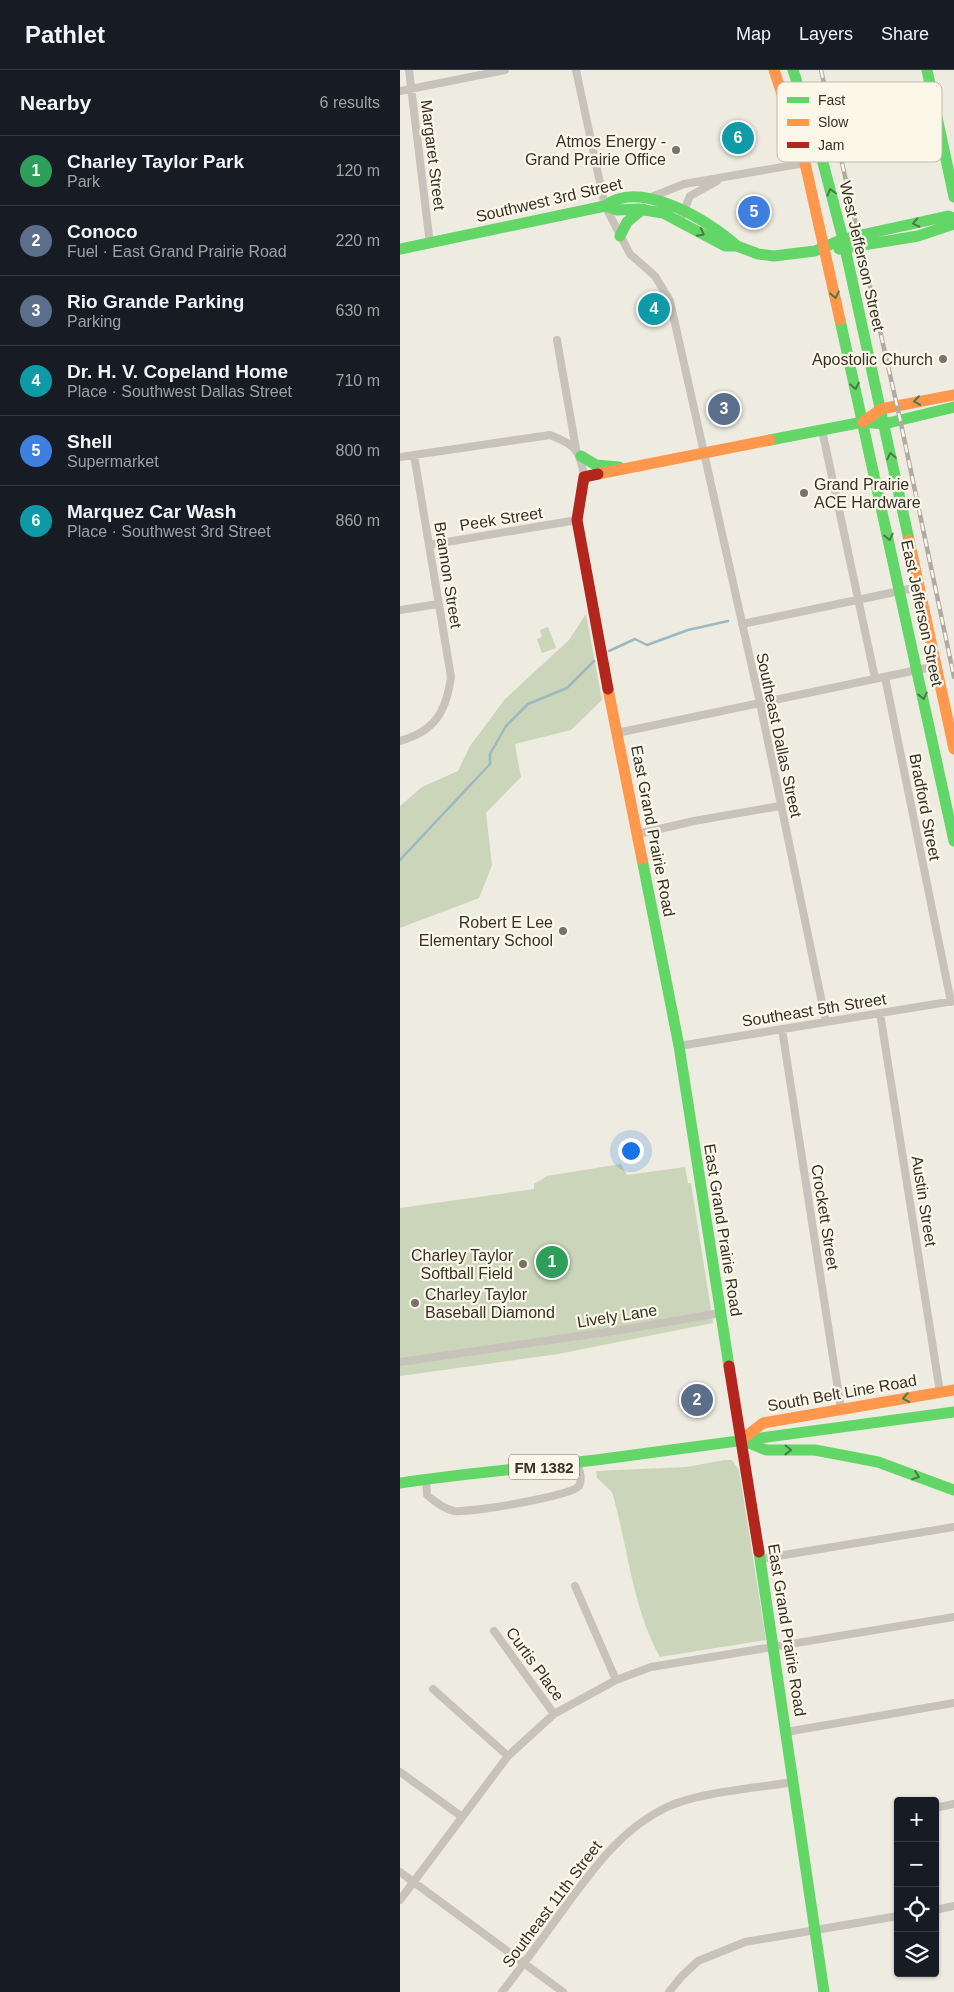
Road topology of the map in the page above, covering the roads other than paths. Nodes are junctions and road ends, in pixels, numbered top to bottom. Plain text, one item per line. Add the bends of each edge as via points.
1 (409, 70) edge
2 (505, 70) edge
3 (576, 70) edge
4 (774, 70) edge
5 (793, 70) edge
6 (778, 82) edge
7 (797, 82) edge
8 (411, 90) junction
9 (400, 91) edge
10 (942, 136) edge
11 (823, 162) edge
12 (805, 164) joint
13 (733, 175) junction
14 (684, 184) junction
15 (690, 196) junction
16 (954, 197) edge
17 (649, 198) junction
18 (606, 206) junction
19 (643, 209) junction
20 (684, 211) junction
21 (954, 218) edge
22 (679, 222) junction
23 (954, 224) edge
24 (620, 236) junction
25 (430, 244) junction
26 (844, 244) junction
27 (737, 246) junction
28 (824, 248) junction
29 (400, 249) edge
30 (557, 340) dead end
31 (954, 395) edge
32 (954, 407) edge
33 (881, 409) junction
34 (862, 422) junction
35 (884, 424) junction
36 (822, 430) junction
37 (578, 452) junction
38 (704, 453) junction
39 (414, 455) junction
40 (400, 457) edge
41 (625, 469) junction
42 (584, 477) junction
43 (577, 520) junction
44 (429, 545) junction
45 (919, 587) junction
46 (901, 592) junction
47 (858, 601) junction
48 (438, 604) junction
49 (400, 610) edge
50 (742, 624) junction
51 (936, 666) junction
52 (918, 670) junction
53 (885, 676) junction
54 (876, 678) junction
55 (760, 703) junction
56 (948, 718) junction
57 (929, 722) junction
58 (617, 733) junction
59 (400, 741) edge
60 (954, 749) edge
61 (948, 783) edge
62 (780, 806) junction
63 (638, 834) junction
64 (954, 841) edge
65 (952, 1001) edge
66 (880, 1013) junction
67 (826, 1022) junction
68 (782, 1029) junction
69 (679, 1046) junction
70 (720, 1313) junction
71 (400, 1362) edge
72 (954, 1390) edge
73 (940, 1392) junction
74 (841, 1409) junction
75 (954, 1412) edge
76 (741, 1440) junction
77 (577, 1463) junction
78 (426, 1479) junction
79 (400, 1483) edge
80 (954, 1490) edge
81 (954, 1527) edge
82 (760, 1559) junction
83 (575, 1586) dead end
84 (954, 1616) edge
85 (494, 1631) dead end
86 (773, 1647) junction
87 (616, 1680) junction
88 (433, 1689) dead end
89 (954, 1703) edge
90 (554, 1714) junction
91 (786, 1732) junction
92 (508, 1756) junction
93 (400, 1772) edge
94 (793, 1782) junction
95 (954, 1804) edge
96 (939, 1807) edge
97 (461, 1816) junction
98 (400, 1872) edge
99 (413, 1882) junction
100 (400, 1900) edge
101 (954, 1906) edge
102 (939, 1909) edge
103 (894, 1917) edge
104 (815, 1930) junction
105 (524, 1963) junction
106 (502, 1992) edge
107 (562, 1992) edge
108 (669, 1992) edge
109 (824, 1992) edge

1 - 8 street, Margaret Street
2 - 8 street
3 - 18 street, Southeast Dallas Street
4 - 6 street
7 -> 5 street, West Jefferson Street
8 - 9 street
8 - 25 street, Margaret Street
10 - 16 street
26 -> 11 street, West Jefferson Street
12 - 13 street, Southwest 3rd Street
12 - 28 street
13 - 14 street, Southwest 3rd Street
13 - 15 street, Southwest 3rd Street
14 - 15 street
14 - 17 street, Southwest 3rd Street
15 - 20 street
17 - 18 street, Southwest 3rd Street via 614,198
17 - 20 street
18 - 19 street via 617,210
18 - 24 street, Southeast Dallas Street
18 - 25 street, Southwest 3rd Street
19 - 22 street via 663,213
19 - 24 street via 627,222
20 - 22 street
20 - 27 street via 729,237
21 -> 26 street via 948,216
22 -> 27 street via 725,246
23 - 26 street via 950,228
24 - 38 street, Southeast Dallas Street via 630,254 655,276 670,301
25 - 29 street, Southwest 3rd Street
26 - 28 street
26 - 33 street, West Jefferson Street
27 - 28 street via 774,256
28 -> 34 street
30 - 37 street
31 -> 33 street
32 - 35 street
33 - 34 street
33 - 35 street, West Jefferson Street
34 - 35 street
34 - 36 street
34 -> 46 street, East Jefferson Street
45 -> 35 street, East Jefferson Street
36 - 38 street
36 - 47 street
37 - 39 street via 568,442 550,435
37 - 41 street via 596,465
37 - 42 street
38 - 41 street
38 - 50 street, Southeast Dallas Street
39 - 40 street
39 - 44 street, Brannon Street
41 - 42 street
42 - 43 street, East Grand Prairie Road
43 - 44 street, Peek Street
43 - 58 street, East Grand Prairie Road
44 - 48 street, Brannon Street
45 - 46 street
45 - 51 street, East Jefferson Street
46 - 47 street
46 - 52 street, East Jefferson Street
47 - 50 street
47 - 54 street
48 - 49 street
48 - 59 street, Brannon Street via 451,677 448,699 431,726 416,737
50 - 55 street, Southeast Dallas Street
51 - 52 street
51 - 56 street, East Jefferson Street
52 - 53 street
52 -> 57 street, East Jefferson Street
53 - 54 street
53 - 65 street, Bradford Street
54 - 55 street
55 - 58 street
55 - 62 street, Southeast Dallas Street
56 - 57 street
56 - 60 street, East Jefferson Street
57 - 61 street, East Jefferson Street
58 - 63 street, East Grand Prairie Road
61 - 64 street, East Jefferson Street
62 - 63 street
62 - 67 street, Southeast Dallas Street
63 - 69 street, East Grand Prairie Road
65 - 66 street, Southeast 5th Street
66 - 67 street, Southeast 5th Street
66 - 73 street, Austin Street
67 - 68 street, Southeast 5th Street
68 - 69 street, Southeast 5th Street
68 - 74 street, Crockett Street
69 - 70 street, East Grand Prairie Road
70 - 71 street, Lively Lane via 627,1330
70 - 76 street, East Grand Prairie Road
72 - 73 street, South Belt Line Road / FM 1382
73 -> 74 street, South Belt Line Road / FM 1382
74 - 76 street, South Belt Line Road / FM 1382 via 763,1423
75 - 76 street, South Belt Line Road / FM 1382 via 822,1432
76 - 77 street, South Belt Line Road / FM 1382
76 -> 80 street via 766,1450 815,1450 878,1462
76 - 82 street, East Grand Prairie Road
77 - 78 street, South Belt Line Road / FM 1382
77 - 78 street via 581,1480 579,1486 569,1493 456,1511 435,1502 428,1495
78 - 79 street, South Belt Line Road / FM 1382
81 - 82 street
82 - 86 street, East Grand Prairie Road
83 - 87 street
84 - 86 street
85 - 90 street, Curtis Place
86 - 87 street via 651,1667
86 - 91 street, East Grand Prairie Road
87 - 90 street
88 - 92 street
89 - 91 street
90 - 92 street
91 - 94 street, East Grand Prairie Road
92 - 97 street
93 - 97 street
94 - 104 street, East Grand Prairie Road
94 - 105 street, Southeast 11th Street via 711,1794 668,1806 642,1821 618,1840 593,1869
95 - 96 street
97 - 99 street
98 - 99 street
99 - 100 street
99 - 105 street
101 - 102 street
103 - 104 street
104 - 108 street via 745,1942 713,1954 698,1961
104 - 109 street, East Grand Prairie Road
105 - 106 street, Southeast 11th Street
105 - 107 street

